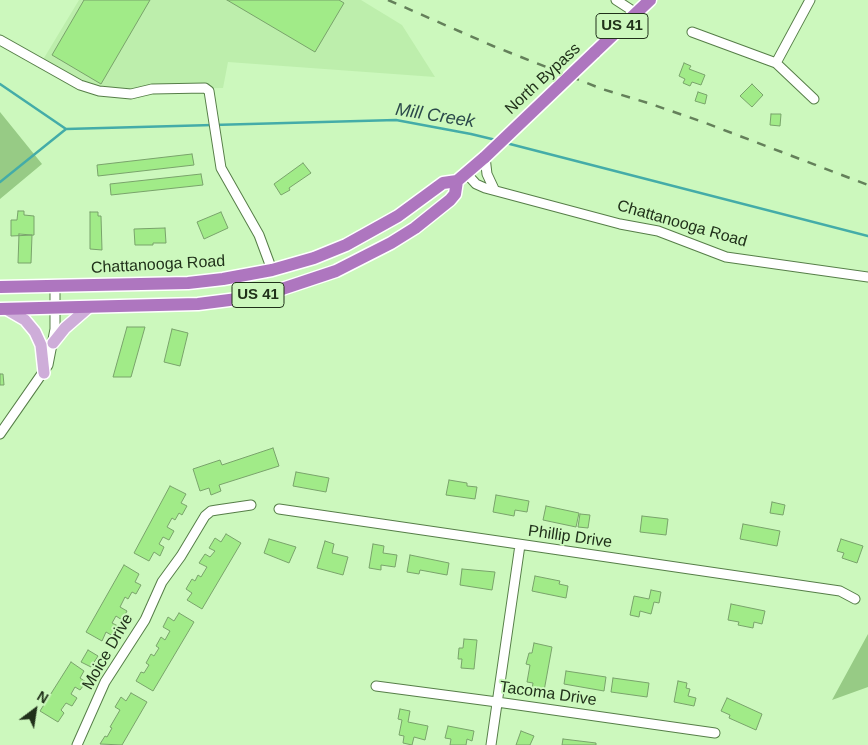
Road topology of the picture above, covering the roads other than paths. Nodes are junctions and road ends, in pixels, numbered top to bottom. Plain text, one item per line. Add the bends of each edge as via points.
1 (616, 0) edge
2 (650, 0) edge
3 (810, 0) edge
4 (636, 13) junction
5 (692, 32) dead end
6 (0, 40) edge
7 (776, 63) junction
8 (814, 99) dead end
9 (485, 156) junction
10 (462, 177) junction
11 (494, 189) junction
12 (272, 270) junction
13 (868, 277) edge
14 (55, 286) junction
15 (0, 287) edge
16 (56, 308) junction
17 (88, 308) junction
18 (3, 309) edge
19 (53, 343) junction
20 (44, 373) junction
21 (0, 434) edge
22 (251, 505) dead end
23 (279, 509) dead end
24 (520, 544) junction
25 (856, 599) dead end
26 (376, 686) dead end
27 (497, 702) junction
28 (715, 733) dead end
29 (77, 745) edge
30 (491, 745) edge

1 - 4 street
2 - 4 highway, North Bypass / US 41
3 - 7 street
4 - 9 highway, North Bypass / US 41, bridge
5 - 7 street
6 - 12 street via 80,86 99,91 132,94 152,89 205,88 209,91 221,168 259,234
7 - 8 street
9 - 10 highway, North Bypass / US 41
9 - 11 street via 487,174
10 - 11 street, Chattanooga Road
10 - 12 highway, Chattanooga Road / US 41 via 443,183 398,216 346,245
10 - 17 highway, US 41 via 450,200 403,236 364,258 306,282 215,303
11 - 13 street, Chattanooga Road via 658,232 726,256
12 - 14 highway, Chattanooga Road / US 41 via 188,283
14 - 15 highway, Chattanooga Road / US 41
14 - 16 street
16 - 17 highway, US 41
16 - 18 highway, US 41
16 - 19 street
17 - 19 main road
18 - 20 main road via 25,320 35,332 41,345
19 - 20 street
20 - 21 street
22 - 29 street, Moice Drive via 211,511 201,521 166,576 139,630 105,682
23 - 24 street, Phillip Drive
24 - 25 street, Phillip Drive via 840,591
24 - 27 street
26 - 27 street, Tacoma Drive
27 - 28 street, Tacoma Drive
27 - 30 street

